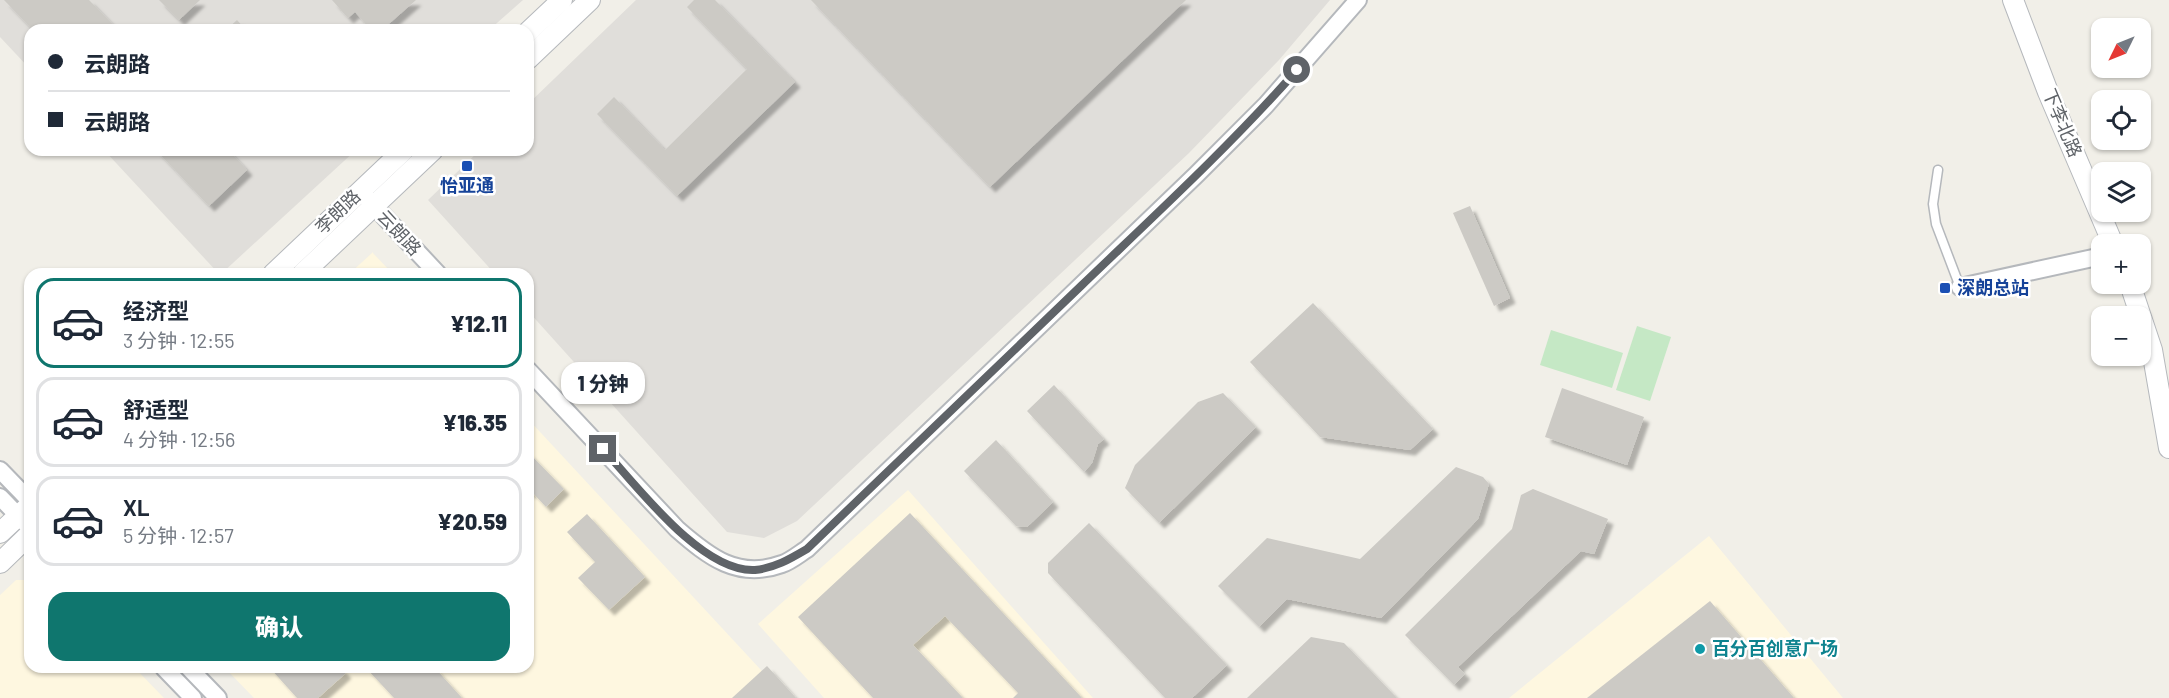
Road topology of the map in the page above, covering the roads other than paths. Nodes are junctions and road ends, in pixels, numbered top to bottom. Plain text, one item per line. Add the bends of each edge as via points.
1 (562, 0) edge
2 (590, 0) edge
3 (1358, 0) edge
4 (2013, 0) edge
5 (534, 26) edge
6 (534, 53) edge
7 (398, 156) edge
8 (427, 156) edge
9 (1938, 170) dead end
10 (360, 191) junction
11 (374, 206) junction
12 (2110, 234) edge
13 (2091, 258) edge
14 (279, 268) edge
15 (308, 268) edge
16 (432, 268) edge
17 (1960, 287) joint
18 (2133, 294) edge
19 (534, 376) edge
20 (2169, 448) edge
21 (0, 470) edge
22 (0, 496) edge
23 (24, 507) edge
24 (24, 510) edge
25 (24, 514) edge
26 (0, 533) edge
27 (24, 540) edge
28 (0, 562) edge
29 (169, 673) edge
30 (194, 673) edge
31 (193, 698) edge
32 (218, 698) edge

1 - 5 street
2 - 6 street
3 - 19 street via 1266,105 1188,183 807,549 783,564 755,570 728,566 701,550
4 - 12 street, 下李北路
7 - 10 street, 李朗路
8 - 11 street, 李朗路
9 - 17 lane via 1933,204 1936,224
10 - 11 street, 云朗路
10 - 14 street, 李朗路
11 - 15 street, 李朗路
11 - 16 street, 云朗路
13 - 17 street
18 - 20 street via 2152,350
21 - 23 street
22 - 24 street
25 - 26 street
27 - 28 street
29 - 31 street
30 - 32 street

